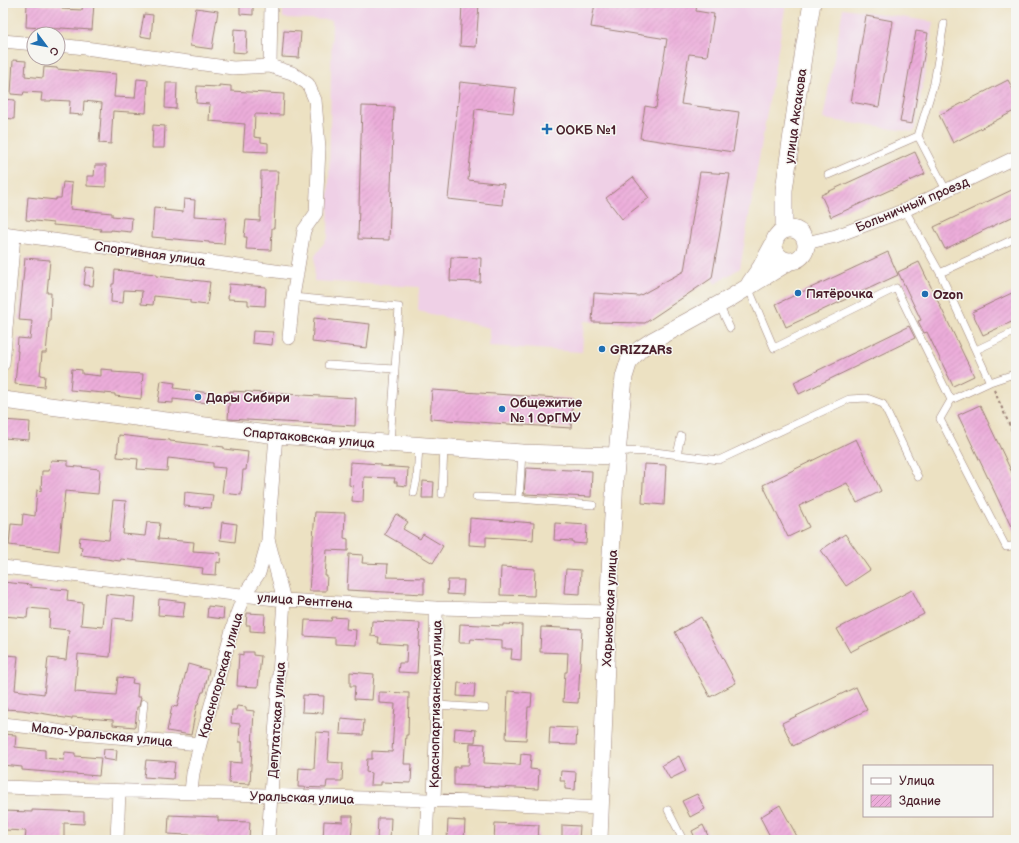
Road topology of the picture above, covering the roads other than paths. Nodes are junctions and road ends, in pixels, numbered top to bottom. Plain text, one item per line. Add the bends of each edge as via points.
1 (271, 3) edge
2 (812, 3) edge
3 (944, 23) dead end
4 (3, 41) edge
5 (26, 43) edge
6 (66, 47) edge
7 (270, 66) junction
8 (918, 136) junction
9 (1016, 157) edge
10 (828, 174) dead end
11 (946, 190) junction
12 (905, 210) junction
13 (784, 229) junction
14 (9, 234) edge
15 (1016, 238) edge
16 (774, 244) junction
17 (806, 244) junction
18 (790, 261) junction
19 (940, 273) junction
20 (297, 274) junction
21 (748, 286) junction
22 (293, 297) junction
23 (719, 304) junction
24 (730, 328) dead end
25 (1016, 331) edge
26 (289, 338) dead end
27 (976, 350) junction
28 (3, 364) edge
29 (328, 365) dead end
30 (395, 369) junction
31 (1016, 375) edge
32 (990, 382) junction
33 (3, 400) edge
34 (951, 400) junction
35 (276, 435) junction
36 (681, 436) dead end
37 (390, 444) junction
38 (419, 445) junction
39 (444, 447) junction
40 (522, 453) junction
41 (617, 453) junction
42 (678, 455) junction
43 (918, 477) dead end
44 (414, 493) dead end
45 (442, 494) dead end
46 (476, 497) dead end
47 (520, 499) junction
48 (593, 505) dead end
49 (268, 539) junction
50 (1016, 545) edge
51 (3, 567) edge
52 (244, 595) junction
53 (284, 600) junction
54 (436, 608) junction
55 (608, 612) junction
56 (144, 703) dead end
57 (438, 705) junction
58 (485, 708) dead end
59 (3, 724) edge
60 (140, 740) junction
61 (200, 744) junction
62 (3, 787) edge
63 (119, 791) junction
64 (191, 792) junction
65 (270, 796) junction
66 (431, 800) junction
67 (600, 808) junction
68 (668, 810) dead end
69 (117, 840) edge
70 (268, 840) edge
71 (426, 840) edge
72 (599, 840) edge
73 (683, 840) edge

1 - 7 street
2 - 13 street, улица Аксакова via 784,190
3 - 8 lane via 934,83
4 - 5 street
6 - 7 street via 234,68
7 - 20 street via 292,73 308,84 315,100 320,148 316,213 304,230
8 - 10 lane
8 - 11 lane
9 - 11 street, Больничный проезд
11 - 12 street, Больничный проезд
12 - 17 street, Больничный проезд via 836,236
12 - 19 lane
13 - 16 street
13 - 17 street via 799,231
14 - 20 street, Спортивная улица
14 - 28 street
15 - 19 lane
16 - 18 street via 775,251 780,257
16 - 21 street
17 - 18 street via 804,254
18 - 21 street
19 - 27 lane
20 - 22 street
21 - 23 street
21 - 34 lane via 774,348 896,288
22 - 26 street
22 - 30 lane via 399,307
23 - 24 lane
23 - 41 street, Харьковская улица via 652,341 629,361 624,377
25 - 27 lane
27 - 32 lane
29 - 30 lane
30 - 37 lane
31 - 32 lane
32 - 34 lane
33 - 35 street, Спартаковская улица
34 - 50 lane via 940,419 1006,547
35 - 37 street, Спартаковская улица
35 - 49 street, Красногорская улица
36 - 42 lane
37 - 38 street, Спартаковская улица
38 - 39 street, Спартаковская улица
38 - 44 lane
39 - 40 street, Спартаковская улица
39 - 45 lane
40 - 41 street, Спартаковская улица
40 - 47 lane
41 - 42 lane via 655,452
41 - 55 street, Харьковская улица
42 - 43 lane via 720,460 849,399 867,398 883,404
46 - 47 lane
47 - 48 lane
49 - 52 street, Красногорская улица via 259,573
49 - 53 street, Красногорская улица
51 - 52 street, улица Рентгена
52 - 53 street, улица Рентгена
52 - 61 street, Красногорская улица
53 - 54 street, улица Рентгена
53 - 65 street, Депутатская улица
54 - 55 street, улица Рентгена
54 - 57 street, Краснопартизанская улица
55 - 67 street, Харьковская улица
56 - 60 lane
57 - 58 lane
57 - 66 street, Краснопартизанская улица
59 - 60 street, Мало-Уральская улица
60 - 61 street, Мало-Уральская улица
61 - 64 street, Красногорская улица
62 - 63 street, Уральская улица
63 - 64 street, Уральская улица
63 - 69 street
64 - 65 street, Уральская улица
65 - 66 street, Уральская улица
65 - 70 street, Депутатская улица
66 - 67 street, Уральская улица
66 - 71 street, Краснопартизанская улица
67 - 72 street, Харьковская улица
68 - 73 lane

